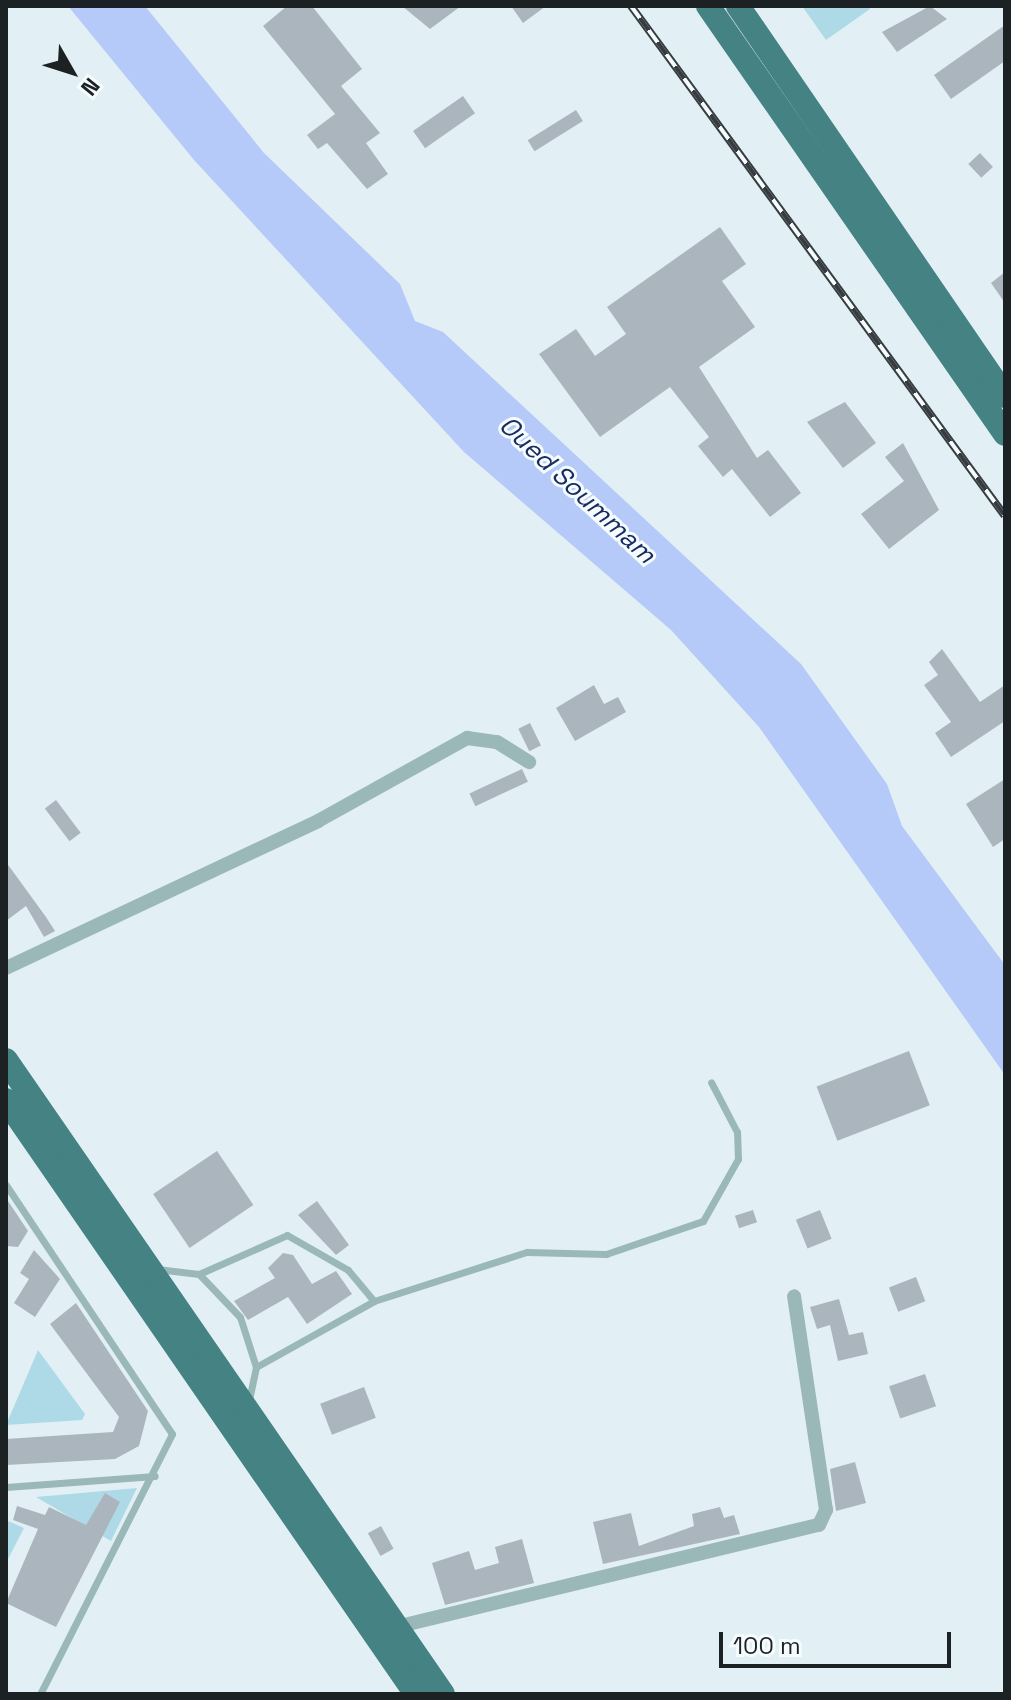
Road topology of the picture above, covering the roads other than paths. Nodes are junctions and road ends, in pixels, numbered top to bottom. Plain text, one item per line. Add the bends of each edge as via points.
1 (708, 6) edge
2 (738, 6) edge
3 (1005, 396) edge
4 (1005, 434) edge
5 (529, 762) dead end
6 (6, 968) edge
7 (6, 1060) edge
8 (711, 1082) dead end
9 (6, 1100) edge
10 (6, 1185) edge
11 (147, 1268) junction
12 (199, 1274) junction
13 (794, 1296) dead end
14 (374, 1301) junction
15 (256, 1367) junction
16 (246, 1412) junction
17 (155, 1476) junction
18 (6, 1487) edge
19 (396, 1627) junction
20 (40, 1694) edge
21 (416, 1694) edge
22 (443, 1694) edge

1 - 4 highway
2 - 3 highway
5 - 6 street via 497,742 467,738 318,821
7 - 11 highway
8 - 14 lane via 737,1132 738,1159 703,1221 606,1254 527,1252
9 - 21 highway
10 - 17 lane via 172,1434
11 - 12 lane
11 - 16 highway
12 - 14 lane via 287,1235 348,1270
12 - 15 lane via 240,1317
13 - 19 street via 826,1510 819,1525
14 - 15 lane
15 - 16 lane
16 - 19 highway
17 - 18 lane
17 - 20 lane
19 - 22 highway

